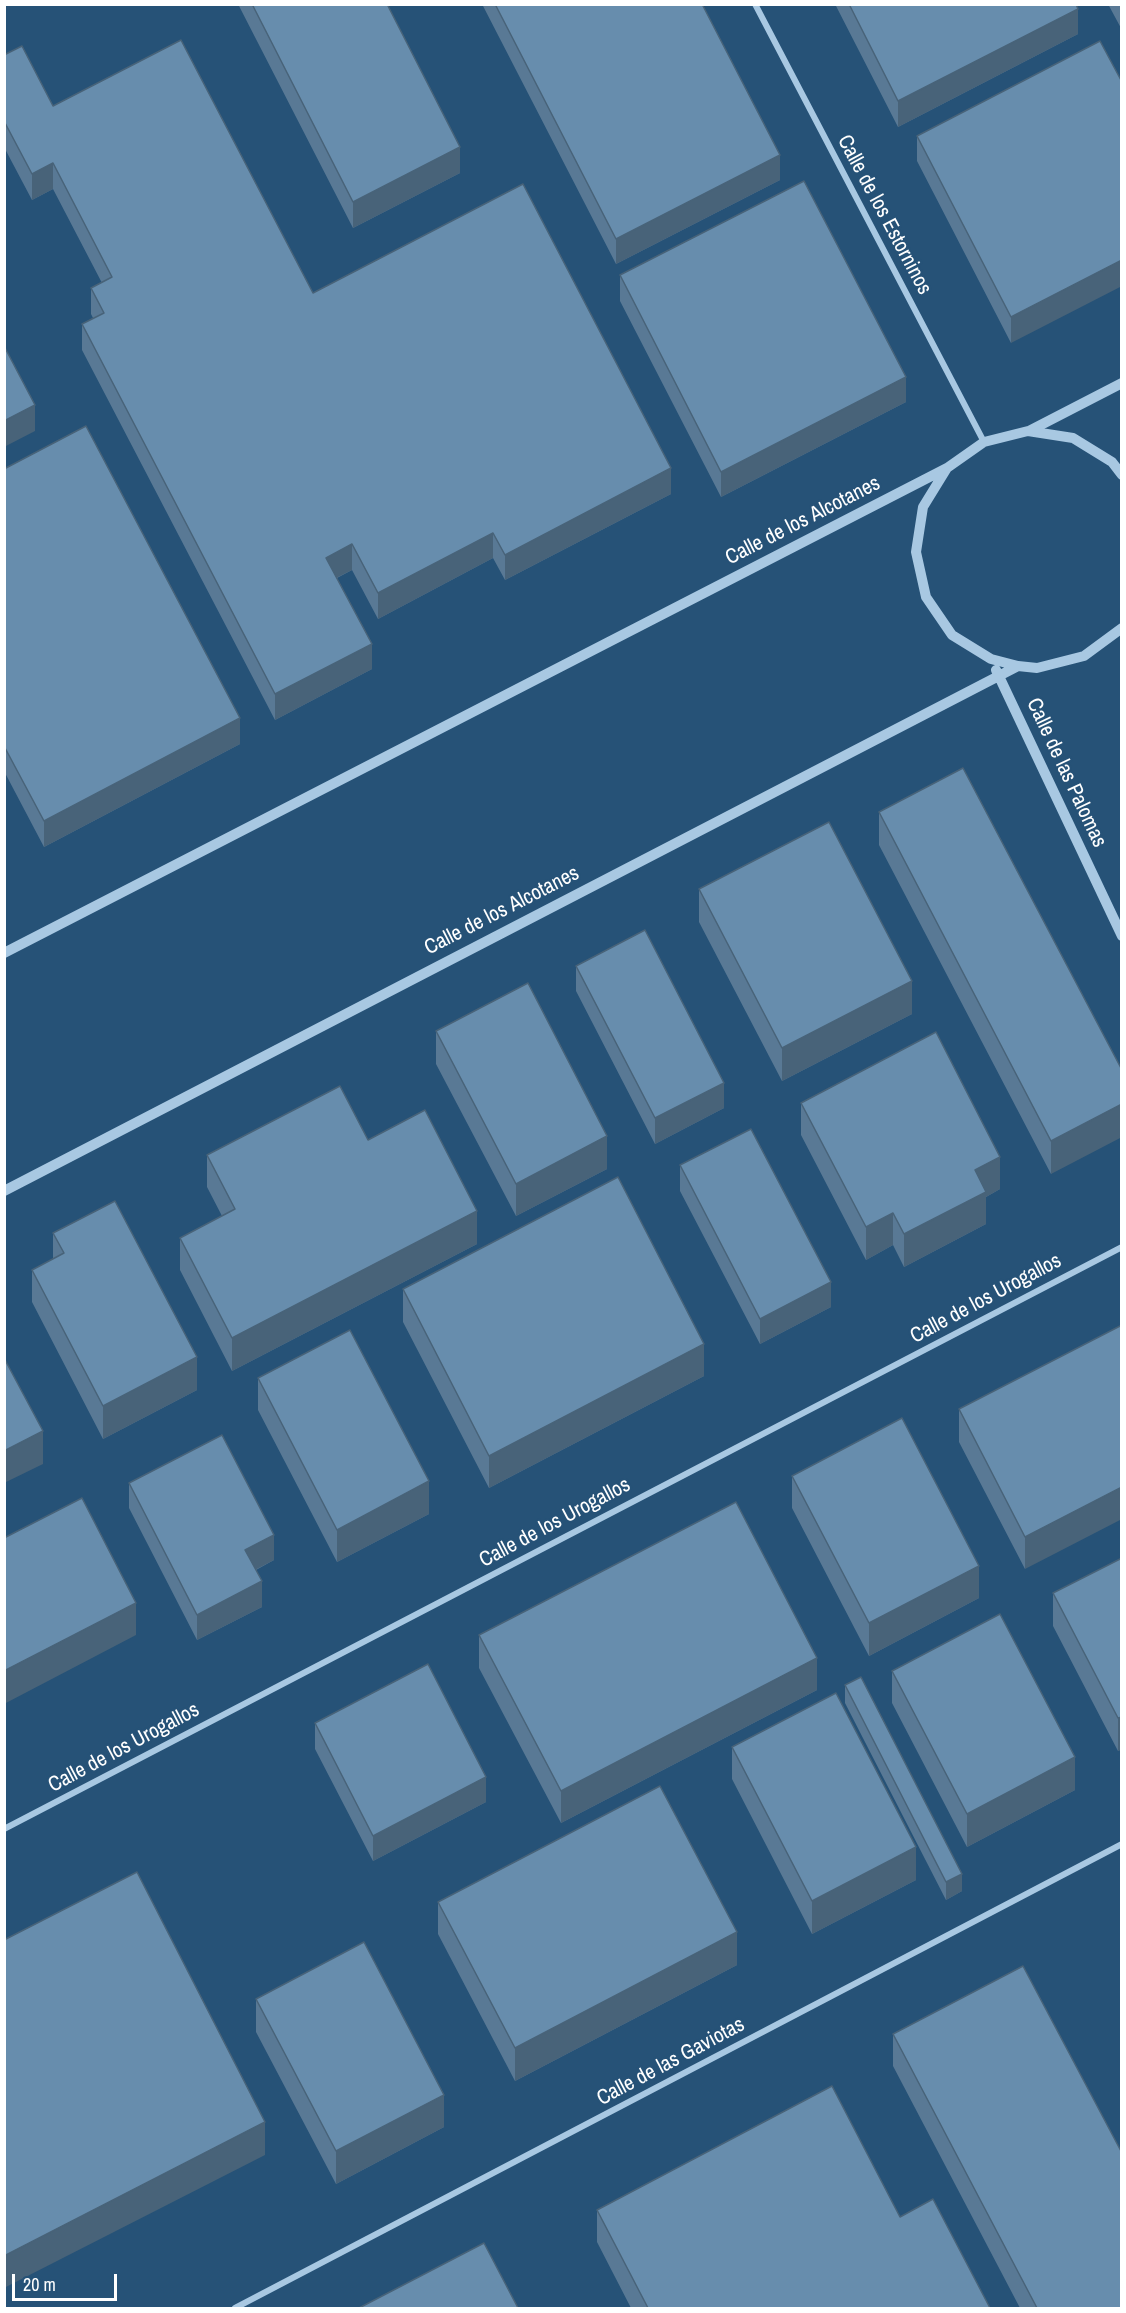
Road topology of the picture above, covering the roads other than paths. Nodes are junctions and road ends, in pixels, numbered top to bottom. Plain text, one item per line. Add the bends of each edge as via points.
1 (755, 4) edge
2 (1122, 383) edge
3 (1028, 431) junction
4 (984, 442) junction
5 (947, 468) junction
6 (1122, 475) edge
7 (1122, 628) edge
8 (991, 659) junction
9 (1018, 666) junction
10 (998, 676) junction
11 (1122, 936) edge
12 (4, 953) edge
13 (4, 1191) edge
14 (1122, 1247) edge
15 (4, 1829) edge
16 (1122, 1844) edge
17 (235, 2308) edge

1 - 4 street, Calle de los Estorninos
2 - 3 street
3 - 4 street
3 - 6 street via 1073,438 1112,462
4 - 5 street, Calle de los Alcotanes
5 - 8 street via 923,507 916,552 918,564 926,597 952,635
5 - 12 street, Calle de los Alcotanes
7 - 9 street via 1084,656 1037,668
8 - 9 street
8 - 10 street, Calle de las Palomas
9 - 10 street, Calle de los Alcotanes
10 - 11 street, Calle de las Palomas
10 - 13 street, Calle de los Alcotanes
14 - 15 street, Calle de los Urogallos
16 - 17 street, Calle de las Gaviotas

